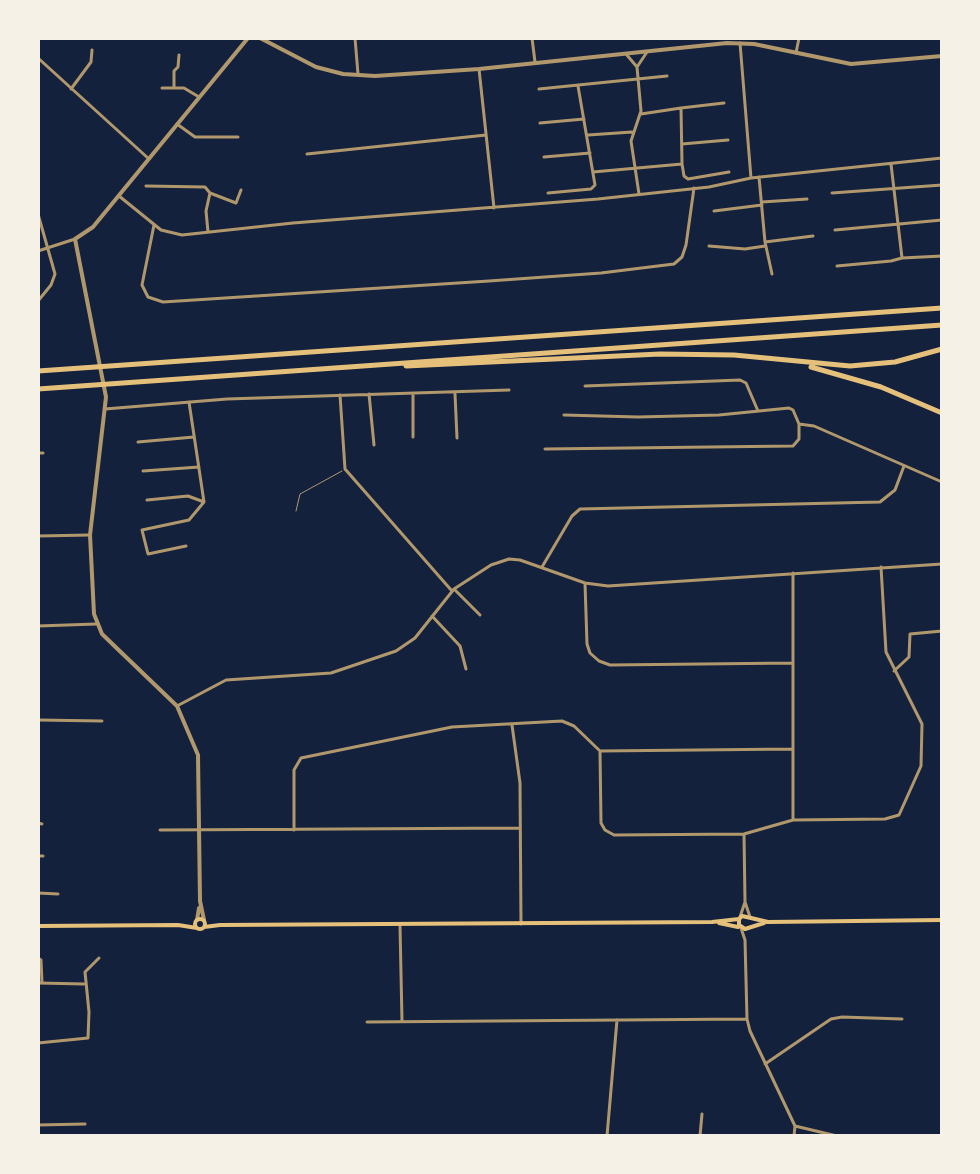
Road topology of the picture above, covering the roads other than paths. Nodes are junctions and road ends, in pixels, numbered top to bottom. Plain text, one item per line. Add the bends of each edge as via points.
1 (248, 38) edge
2 (260, 38) edge
3 (355, 38) edge
4 (532, 38) edge
5 (799, 38) edge
6 (740, 43) junction
7 (92, 50) dead end
8 (647, 52) junction
9 (796, 53) junction
10 (626, 54) junction
11 (179, 55) dead end
12 (942, 56) edge
13 (38, 58) edge
14 (535, 62) junction
15 (637, 67) junction
16 (479, 69) junction
17 (358, 76) junction
18 (667, 76) dead end
19 (638, 80) junction
20 (578, 86) junction
21 (162, 88) dead end
22 (174, 88) junction
23 (71, 89) junction
24 (539, 89) dead end
25 (200, 97) junction
26 (724, 103) dead end
27 (681, 108) junction
28 (641, 114) junction
29 (584, 119) junction
30 (540, 123) dead end
31 (177, 124) junction
32 (632, 132) junction
33 (486, 135) junction
34 (588, 135) junction
35 (238, 137) dead end
36 (728, 140) dead end
37 (682, 144) junction
38 (590, 153) junction
39 (307, 154) dead end
40 (544, 157) dead end
41 (942, 158) edge
42 (149, 159) junction
43 (682, 164) junction
44 (891, 164) junction
45 (635, 168) junction
46 (593, 172) junction
47 (729, 172) dead end
48 (759, 177) junction
49 (751, 178) junction
50 (942, 185) edge
51 (146, 186) dead end
52 (694, 188) junction
53 (893, 188) junction
54 (241, 190) dead end
55 (210, 193) junction
56 (548, 193) dead end
57 (832, 193) dead end
58 (639, 194) junction
59 (119, 195) junction
60 (807, 199) dead end
61 (762, 204) junction
62 (494, 208) junction
63 (714, 211) dead end
64 (38, 214) edge
65 (942, 220) edge
66 (897, 224) junction
67 (154, 225) junction
68 (835, 230) dead end
69 (208, 232) junction
70 (813, 236) dead end
71 (75, 239) junction
72 (766, 244) junction
73 (709, 246) dead end
74 (49, 248) junction
75 (38, 251) edge
76 (942, 256) edge
77 (902, 258) junction
78 (837, 266) dead end
79 (772, 274) dead end
80 (38, 301) edge
81 (942, 308) edge
82 (942, 325) edge
83 (942, 349) edge
84 (788, 361) junction
85 (362, 367) junction
86 (38, 371) edge
87 (585, 386) dead end
88 (38, 389) edge
89 (509, 390) dead end
90 (455, 392) junction
91 (413, 393) junction
92 (369, 394) junction
93 (340, 395) junction
94 (189, 402) junction
95 (105, 409) junction
96 (758, 412) junction
97 (942, 413) edge
98 (564, 415) dead end
99 (799, 424) junction
100 (194, 437) junction
101 (413, 437) dead end
102 (457, 438) dead end
103 (138, 442) dead end
104 (374, 445) dead end
105 (545, 449) dead end
106 (904, 466) junction
107 (199, 467) junction
108 (345, 469) junction
109 (143, 471) dead end
110 (942, 482) edge
111 (147, 500) dead end
112 (204, 502) junction
113 (296, 511) dead end
114 (90, 535) junction
115 (38, 536) edge
116 (186, 546) dead end
117 (942, 564) edge
118 (542, 567) junction
119 (881, 567) junction
120 (793, 573) junction
121 (585, 583) junction
122 (453, 590) junction
123 (480, 615) dead end
124 (432, 616) junction
125 (96, 624) junction
126 (38, 626) edge
127 (942, 631) edge
128 (793, 663) junction
129 (466, 669) dead end
130 (894, 671) junction
131 (177, 706) junction
132 (38, 720) edge
133 (102, 721) dead end
134 (512, 725) junction
135 (793, 749) junction
136 (600, 751) junction
137 (793, 820) junction
138 (520, 828) junction
139 (160, 830) dead end
140 (294, 830) junction
141 (199, 832) junction
142 (744, 834) junction
143 (38, 893) edge
144 (58, 894) dead end
145 (200, 901) junction
146 (745, 902) junction
147 (751, 917) junction
148 (740, 918) junction
149 (942, 920) edge
150 (196, 921) junction
151 (712, 922) junction
152 (768, 922) junction
153 (204, 923) junction
154 (521, 924) junction
155 (178, 925) junction
156 (38, 926) edge
157 (400, 926) junction
158 (197, 928) junction
159 (741, 928) junction
160 (749, 928) junction
161 (745, 940) junction
162 (38, 958) edge
163 (99, 958) dead end
164 (40, 983) edge
165 (84, 984) junction
166 (747, 1019) junction
167 (902, 1019) dead end
168 (617, 1020) junction
169 (402, 1021) junction
170 (367, 1022) dead end
171 (38, 1043) edge
172 (765, 1064) junction
173 (702, 1114) dead end
174 (85, 1124) dead end
175 (38, 1125) edge
176 (795, 1126) junction
177 (607, 1136) edge
178 (700, 1136) edge
179 (794, 1136) edge
180 (837, 1136) edge

1 - 25 street
2 - 17 street via 316,67
3 - 17 street
4 - 14 street
5 - 9 street
6 - 8 street
6 - 9 street
6 - 49 street
7 - 23 street via 91,62
8 - 10 street
8 - 15 street
9 - 12 street via 863,65
10 - 14 street
10 - 15 street
11 - 22 street
13 - 23 street
14 - 16 street
15 - 19 street
16 - 17 street
16 - 33 street
18 - 19 street
19 - 20 street
19 - 28 street
20 - 24 street
20 - 29 street
21 - 22 street
22 - 25 street
23 - 42 street
25 - 31 street
26 - 27 street
27 - 28 street
27 - 37 street
28 - 32 street
29 - 30 street
29 - 34 street
31 - 35 street via 195,137
31 - 42 street
32 - 34 street
32 - 45 street
33 - 39 street
33 - 62 street
34 - 38 street
36 - 37 street
37 - 43 street
38 - 40 street
38 - 46 street
41 - 44 street
42 - 59 street
43 - 45 street
43 - 47 street via 688,179
44 - 48 street
44 - 53 street
45 - 46 street
45 - 58 street
46 - 56 street via 591,189
48 - 49 street
48 - 61 street
49 - 52 street
50 - 53 street
51 - 55 street via 200,186
52 - 58 street
52 - 67 street via 686,245 674,264 489,281 163,302 148,297 142,285
53 - 57 street
53 - 66 street
54 - 55 street via 236,203
55 - 69 street
58 - 62 street
59 - 67 street
59 - 71 street via 93,227
60 - 61 street
61 - 63 street
61 - 72 street
62 - 69 street
64 - 74 street
65 - 66 street
66 - 68 street
66 - 77 street
67 - 69 street via 177,235
70 - 72 street
71 - 74 street
71 - 95 street
72 - 73 street via 745,249
72 - 79 street
74 - 75 street
74 - 80 street via 54,279
76 - 77 street
77 - 78 street
81 - 86 highway
82 - 85 highway
83 - 84 highway via 880,364
84 - 85 highway via 660,354
84 - 97 highway via 872,384
85 - 88 highway
87 - 96 street via 740,380
89 - 90 street
90 - 91 street
90 - 102 street
91 - 92 street
91 - 101 street
92 - 93 street
92 - 104 street
93 - 94 street
93 - 108 street
94 - 95 street
94 - 100 street
95 - 114 street
96 - 98 street
96 - 99 street via 791,409
99 - 105 street via 799,442 793,446
99 - 106 street
100 - 103 street
100 - 107 street
106 - 110 street
106 - 118 street via 895,490 880,502 580,509
107 - 109 street
107 - 112 street
108 - 113 lane via 300,494
108 - 122 street
111 - 112 street via 179,496
112 - 116 street via 184,522 142,530 148,554
114 - 115 street
114 - 125 street
117 - 119 street
118 - 121 street
118 - 122 street via 509,559
119 - 120 street
119 - 130 street via 886,652
120 - 121 street via 608,586
120 - 128 street
121 - 128 street via 587,644 599,661
122 - 123 street
122 - 124 street
124 - 129 street via 460,646
124 - 131 street via 405,647 349,669 226,680
125 - 126 street
125 - 131 street
127 - 130 street via 910,634 909,657
128 - 135 street
130 - 137 street via 922,724 921,766 904,809 885,819
131 - 141 street via 198,755
132 - 133 street
134 - 136 street via 568,723
134 - 138 street
134 - 140 street via 452,727 301,758 294,770
135 - 136 street
135 - 137 street
136 - 142 street via 601,823 609,833
137 - 142 street
138 - 140 street
138 - 154 street
139 - 141 street
140 - 141 street
141 - 145 street
142 - 146 street
143 - 144 street
145 - 150 street
145 - 153 street
146 - 147 street
146 - 148 street
147 - 148 main road
147 - 152 main road
147 - 160 main road
148 - 151 main road
148 - 159 main road
149 - 152 main road
150 - 153 main road
150 - 155 main road
150 - 158 main road
151 - 154 main road
151 - 159 main road
152 - 160 main road
153 - 157 main road
153 - 158 main road
154 - 157 main road
155 - 156 main road
155 - 158 main road
157 - 169 street
159 - 160 main road
159 - 161 street
160 - 161 street
161 - 166 street
162 - 164 street
163 - 165 street via 85,972
164 - 165 street
165 - 171 street via 88,1038
166 - 168 street
166 - 172 street
167 - 172 street via 831,1019
168 - 169 street
168 - 177 street
169 - 170 street
172 - 176 street
173 - 178 street
174 - 175 street
176 - 179 street
176 - 180 street

